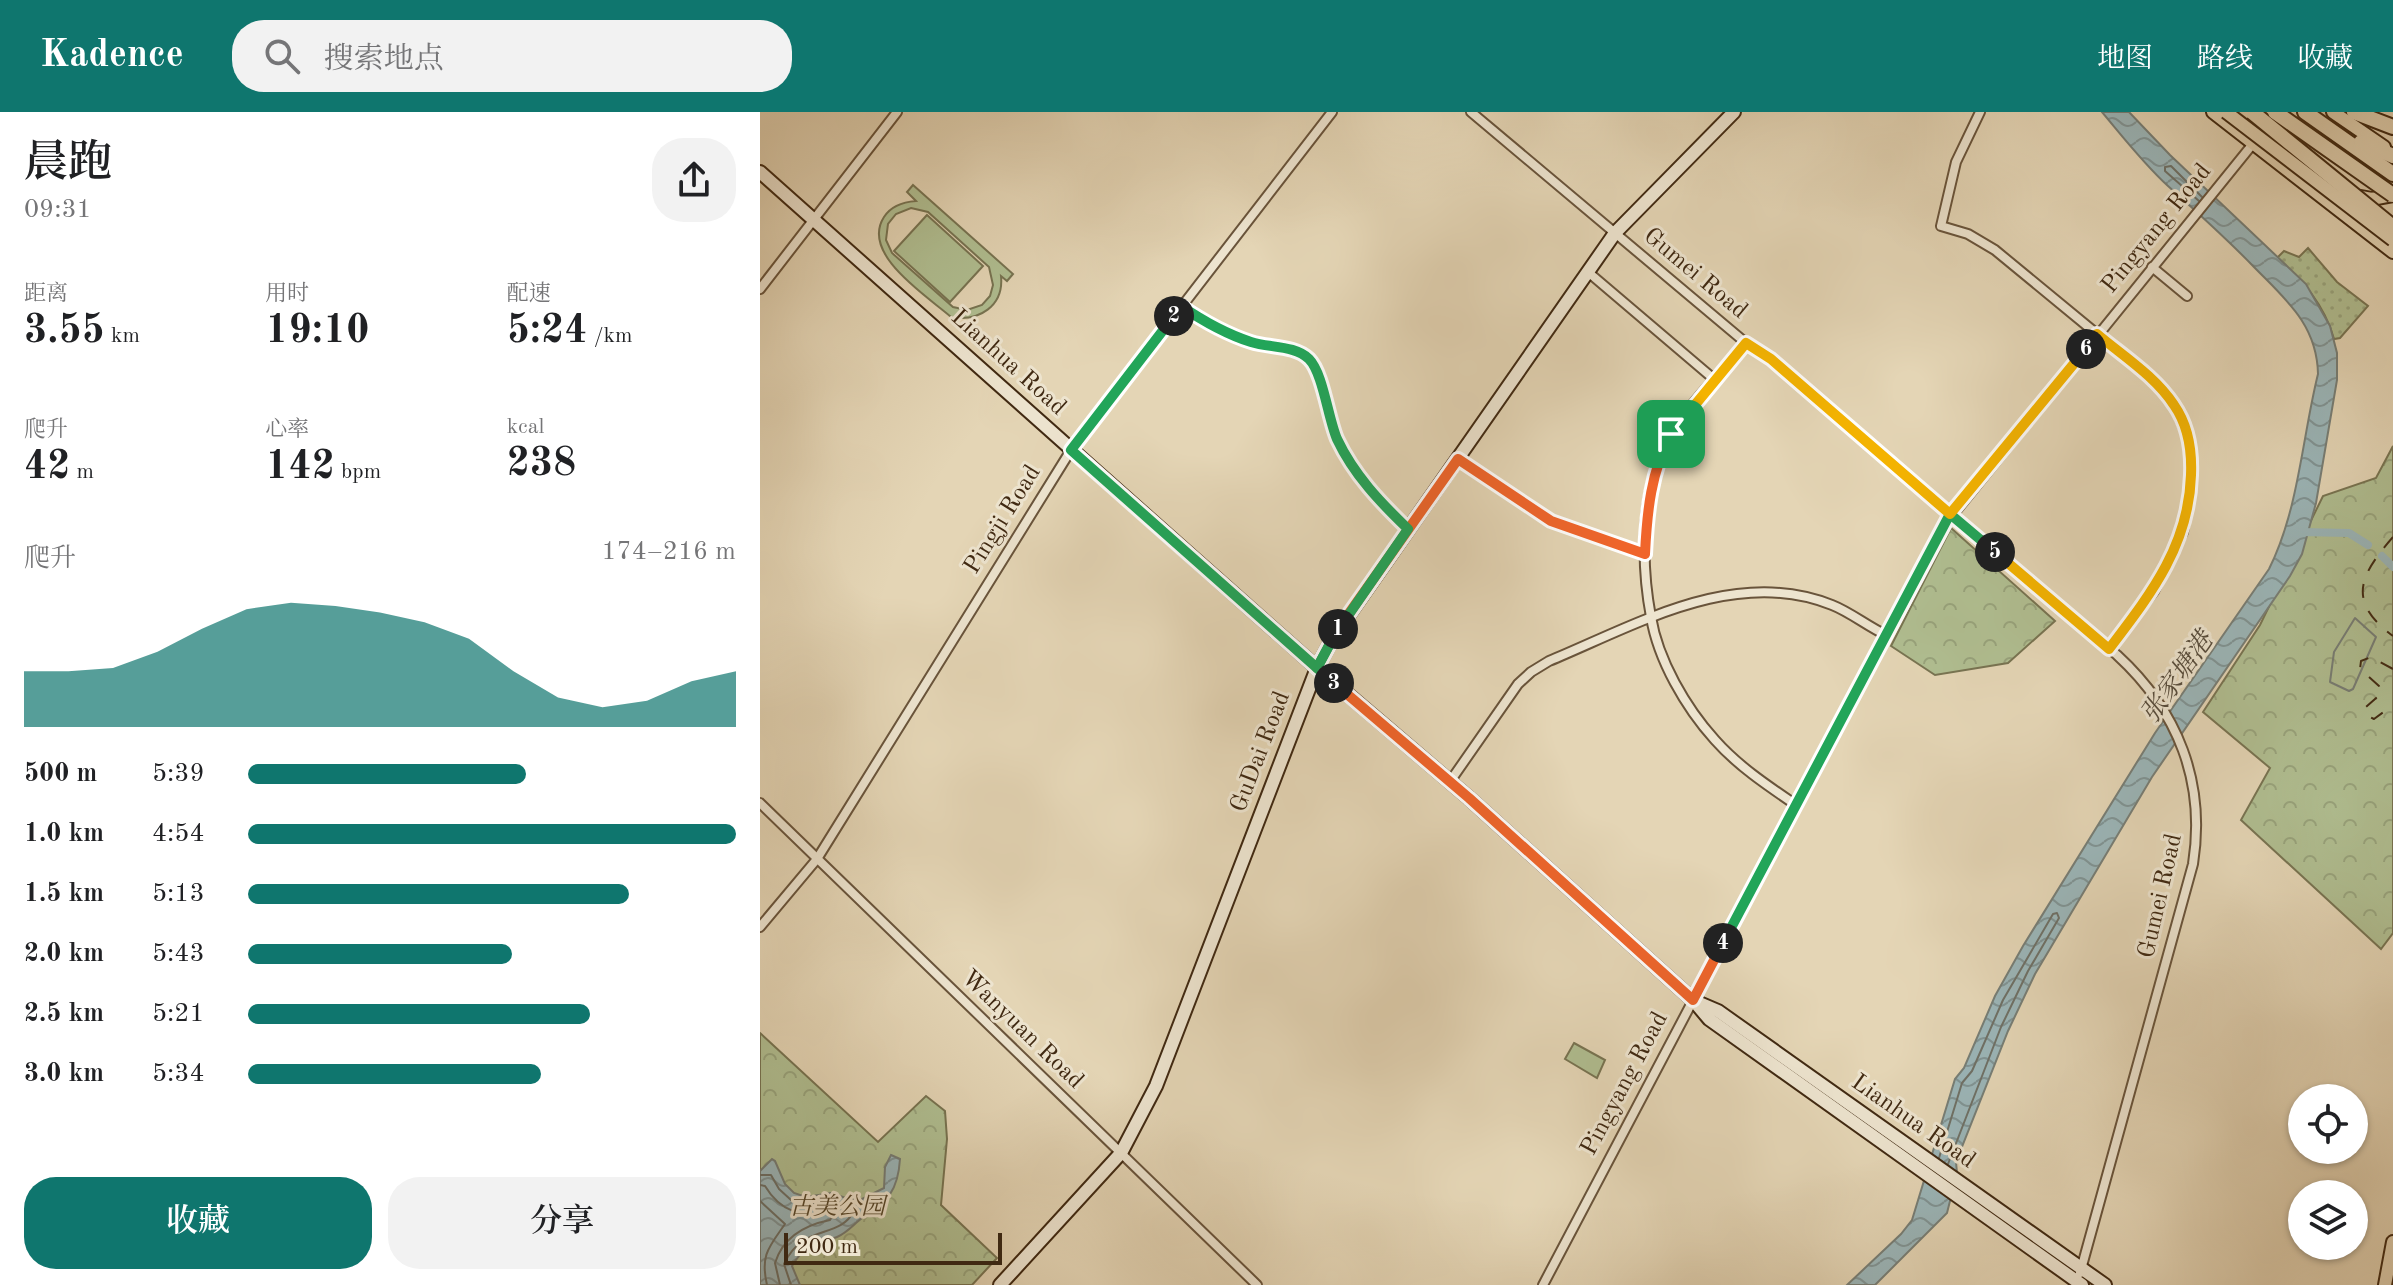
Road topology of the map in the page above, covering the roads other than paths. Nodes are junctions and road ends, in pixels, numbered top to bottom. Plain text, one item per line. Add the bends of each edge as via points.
1 (897, 112) edge
2 (1332, 112) edge
3 (1471, 112) edge
4 (1734, 112) edge
5 (1980, 112) edge
6 (2213, 112) edge
7 (2226, 112) edge
8 (2251, 112) edge
9 (2278, 112) edge
10 (2305, 112) edge
11 (2316, 112) edge
12 (2333, 112) edge
13 (2354, 112) edge
14 (2393, 127) edge
15 (2253, 143) junction
16 (2393, 155) edge
17 (760, 172) edge
18 (2393, 174) edge
19 (2393, 195) edge
20 (2361, 197) junction
21 (813, 220) junction
22 (2393, 224) edge
23 (1615, 233) junction
24 (2393, 240) edge
25 (2393, 252) edge
26 (2152, 267) junction
27 (1588, 272) junction
28 (760, 289) edge
29 (2187, 296) dead end
30 (1181, 306) junction
31 (2097, 334) junction
32 (1746, 343) junction
33 (1715, 380) junction
34 (1071, 450) junction
35 (1458, 459) junction
36 (1950, 514) junction
37 (1408, 529) junction
38 (1645, 554) junction
39 (1651, 619) junction
40 (1886, 635) junction
41 (2109, 649) junction
42 (1317, 668) junction
43 (1449, 783) junction
44 (760, 803) edge
45 (1796, 805) junction
46 (817, 859) junction
47 (760, 927) edge
48 (1693, 1000) junction
49 (1121, 1153) junction
50 (1926, 1166) junction
51 (2393, 1242) edge
52 (2081, 1268) junction
53 (2078, 1284) edge
54 (1000, 1285) edge
55 (1257, 1285) edge
56 (1543, 1285) edge
57 (2105, 1285) edge
58 (2385, 1285) edge

1 - 21 street
2 - 30 street, Pingji Road
3 - 23 street, Gumei Road
4 - 23 main road, GuDai Road
5 - 31 street via 1956,162 1941,226 1995,250
6 - 15 main road
7 - 24 main road, bridge
8 - 20 main road, bridge
8 - 22 highway, bridge
9 - 15 street, Pingyang Road
9 - 19 highway, bridge
10 - 18 highway
11 - 16 highway via 2374,149
12 - 16 main road
13 - 14 highway
15 - 25 main road
15 - 26 street, Pingyang Road
17 - 21 main road, Lianhua Road
19 - 20 main road
20 - 22 main road, bridge
21 - 28 street
21 - 34 main road, Lianhua Road
23 - 27 main road, GuDai Road
23 - 32 street, Gumei Road
26 - 29 street
26 - 31 street, Pingyang Road
27 - 33 street
27 - 35 main road, GuDai Road
30 - 34 street, Pingji Road
30 - 37 street via 1233,336 1293,350 1310,360 1348,460
31 - 36 street, Pingyang Road
31 - 41 street via 2154,381 2176,407 2191,464 2188,512 2174,553 2154,591
32 - 33 street
32 - 36 street, Gumei Road
33 - 38 street via 1671,434 1658,461
34 - 42 main road, Lianhua Road
34 - 46 street, Pingji Road
35 - 37 main road, GuDai Road
35 - 38 street via 1551,521
36 - 40 street, Pingyang Road
36 - 41 street, Gumei Road
37 - 42 main road, GuDai Road
38 - 39 street
39 - 40 street via 1704,599 1772,592 1833,605
39 - 43 street via 1531,672
39 - 45 street via 1673,677 1706,729 1734,759
40 - 45 street, Pingyang Road
41 - 52 street, Gumei Road via 2143,681 2182,745 2196,796 2197,840
42 - 43 main road, Lianhua Road
42 - 49 main road, GuDai Road via 1156,1086
43 - 48 main road, Lianhua Road
44 - 46 street, Wanyuan Road
45 - 48 street, Pingyang Road
46 - 47 street, Pingji Road
46 - 49 street, Wanyuan Road
48 - 50 main road, Lianhua Road via 1718,1011
48 - 56 street, Pingyang Road
49 - 54 main road, GuDai Road
49 - 55 street, Wanyuan Road
50 - 52 main road, Lianhua Road via 1957,1180
50 - 53 main road, Lianhua Road via 1956,1195
51 - 58 main road
52 - 53 street, Gumei Road
52 - 57 main road, Lianhua Road

